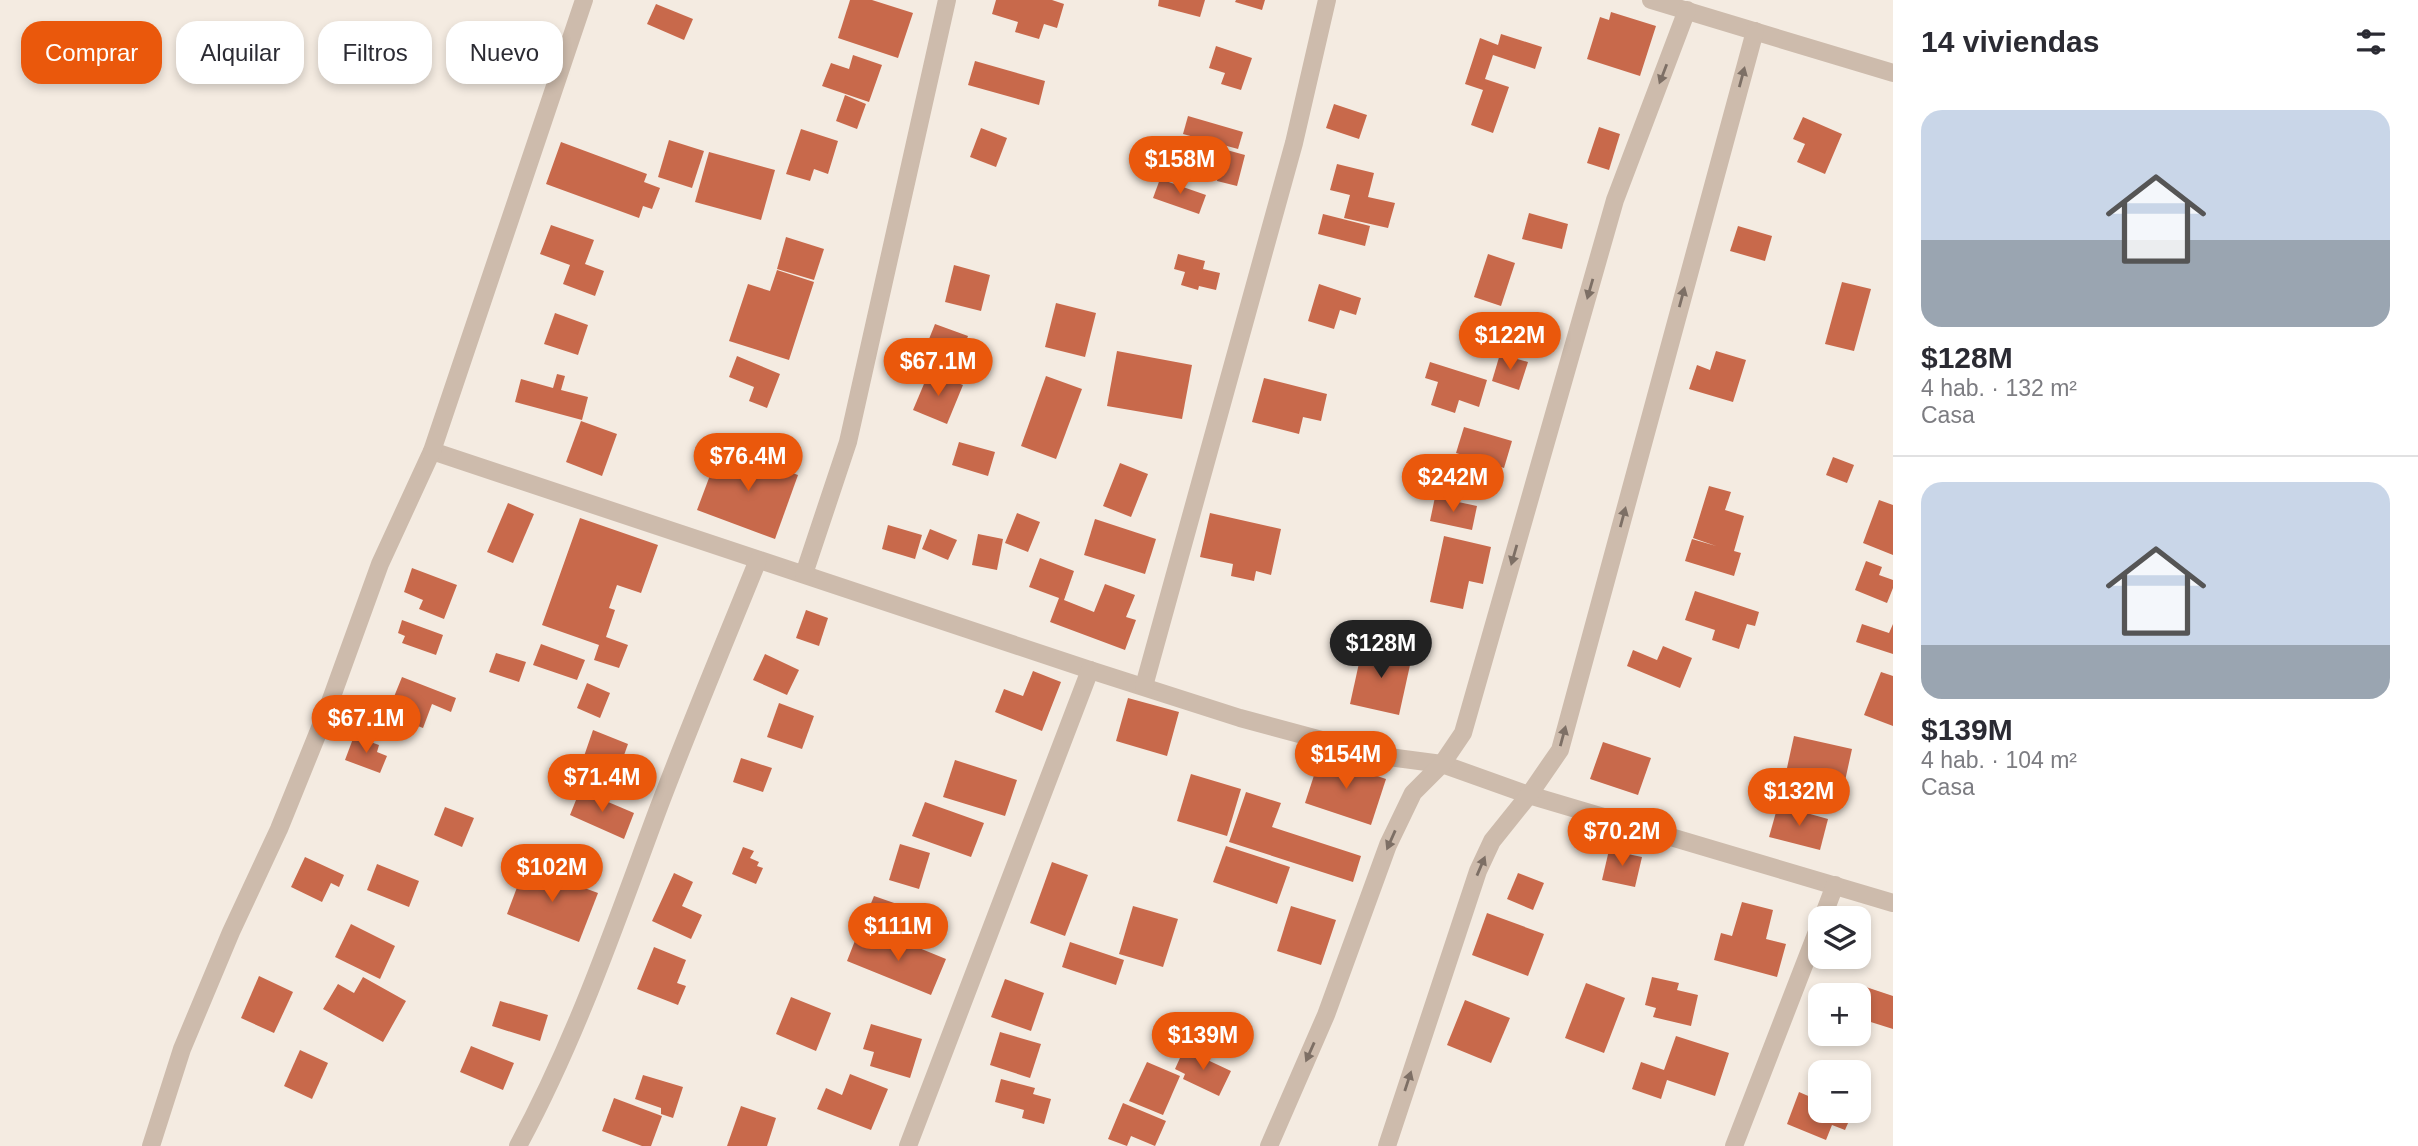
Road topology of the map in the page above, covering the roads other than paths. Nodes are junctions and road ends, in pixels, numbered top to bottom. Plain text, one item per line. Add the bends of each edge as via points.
1 (584, 0) edge
2 (947, 0) edge
3 (1327, 0) edge
4 (1651, 0) edge
5 (1687, 10) junction
6 (1755, 31) junction
7 (1893, 73) edge
8 (432, 451) junction
9 (758, 560) junction
10 (804, 574) junction
11 (1090, 670) junction
12 (1144, 687) junction
13 (1442, 764) junction
14 (1529, 794) junction
15 (1835, 885) junction
16 (1893, 903) edge
17 (1827, 906) edge
18 (1808, 955) edge
19 (151, 1146) edge
20 (518, 1146) edge
21 (908, 1146) edge
22 (1269, 1146) edge
23 (1387, 1146) edge
24 (1734, 1146) edge

1 - 8 street
2 - 10 street via 848,442
3 - 12 street via 1294,143
4 - 5 street
5 - 6 street
5 -> 13 street via 1615,200 1463,733
6 - 7 street
14 -> 6 street via 1560,750
8 - 9 street
8 - 19 street via 380,564 327,713 279,829 182,1049
9 - 10 street
9 - 20 street via 682,745 585,1005
10 - 11 street
11 - 12 street
11 - 21 street
12 - 13 street via 1381,756
13 - 14 street
13 -> 22 street via 1413,793 1388,845 1326,1015
14 - 15 street
23 -> 14 street via 1478,871 1492,841
15 - 16 street
15 - 17 street
18 - 24 street

